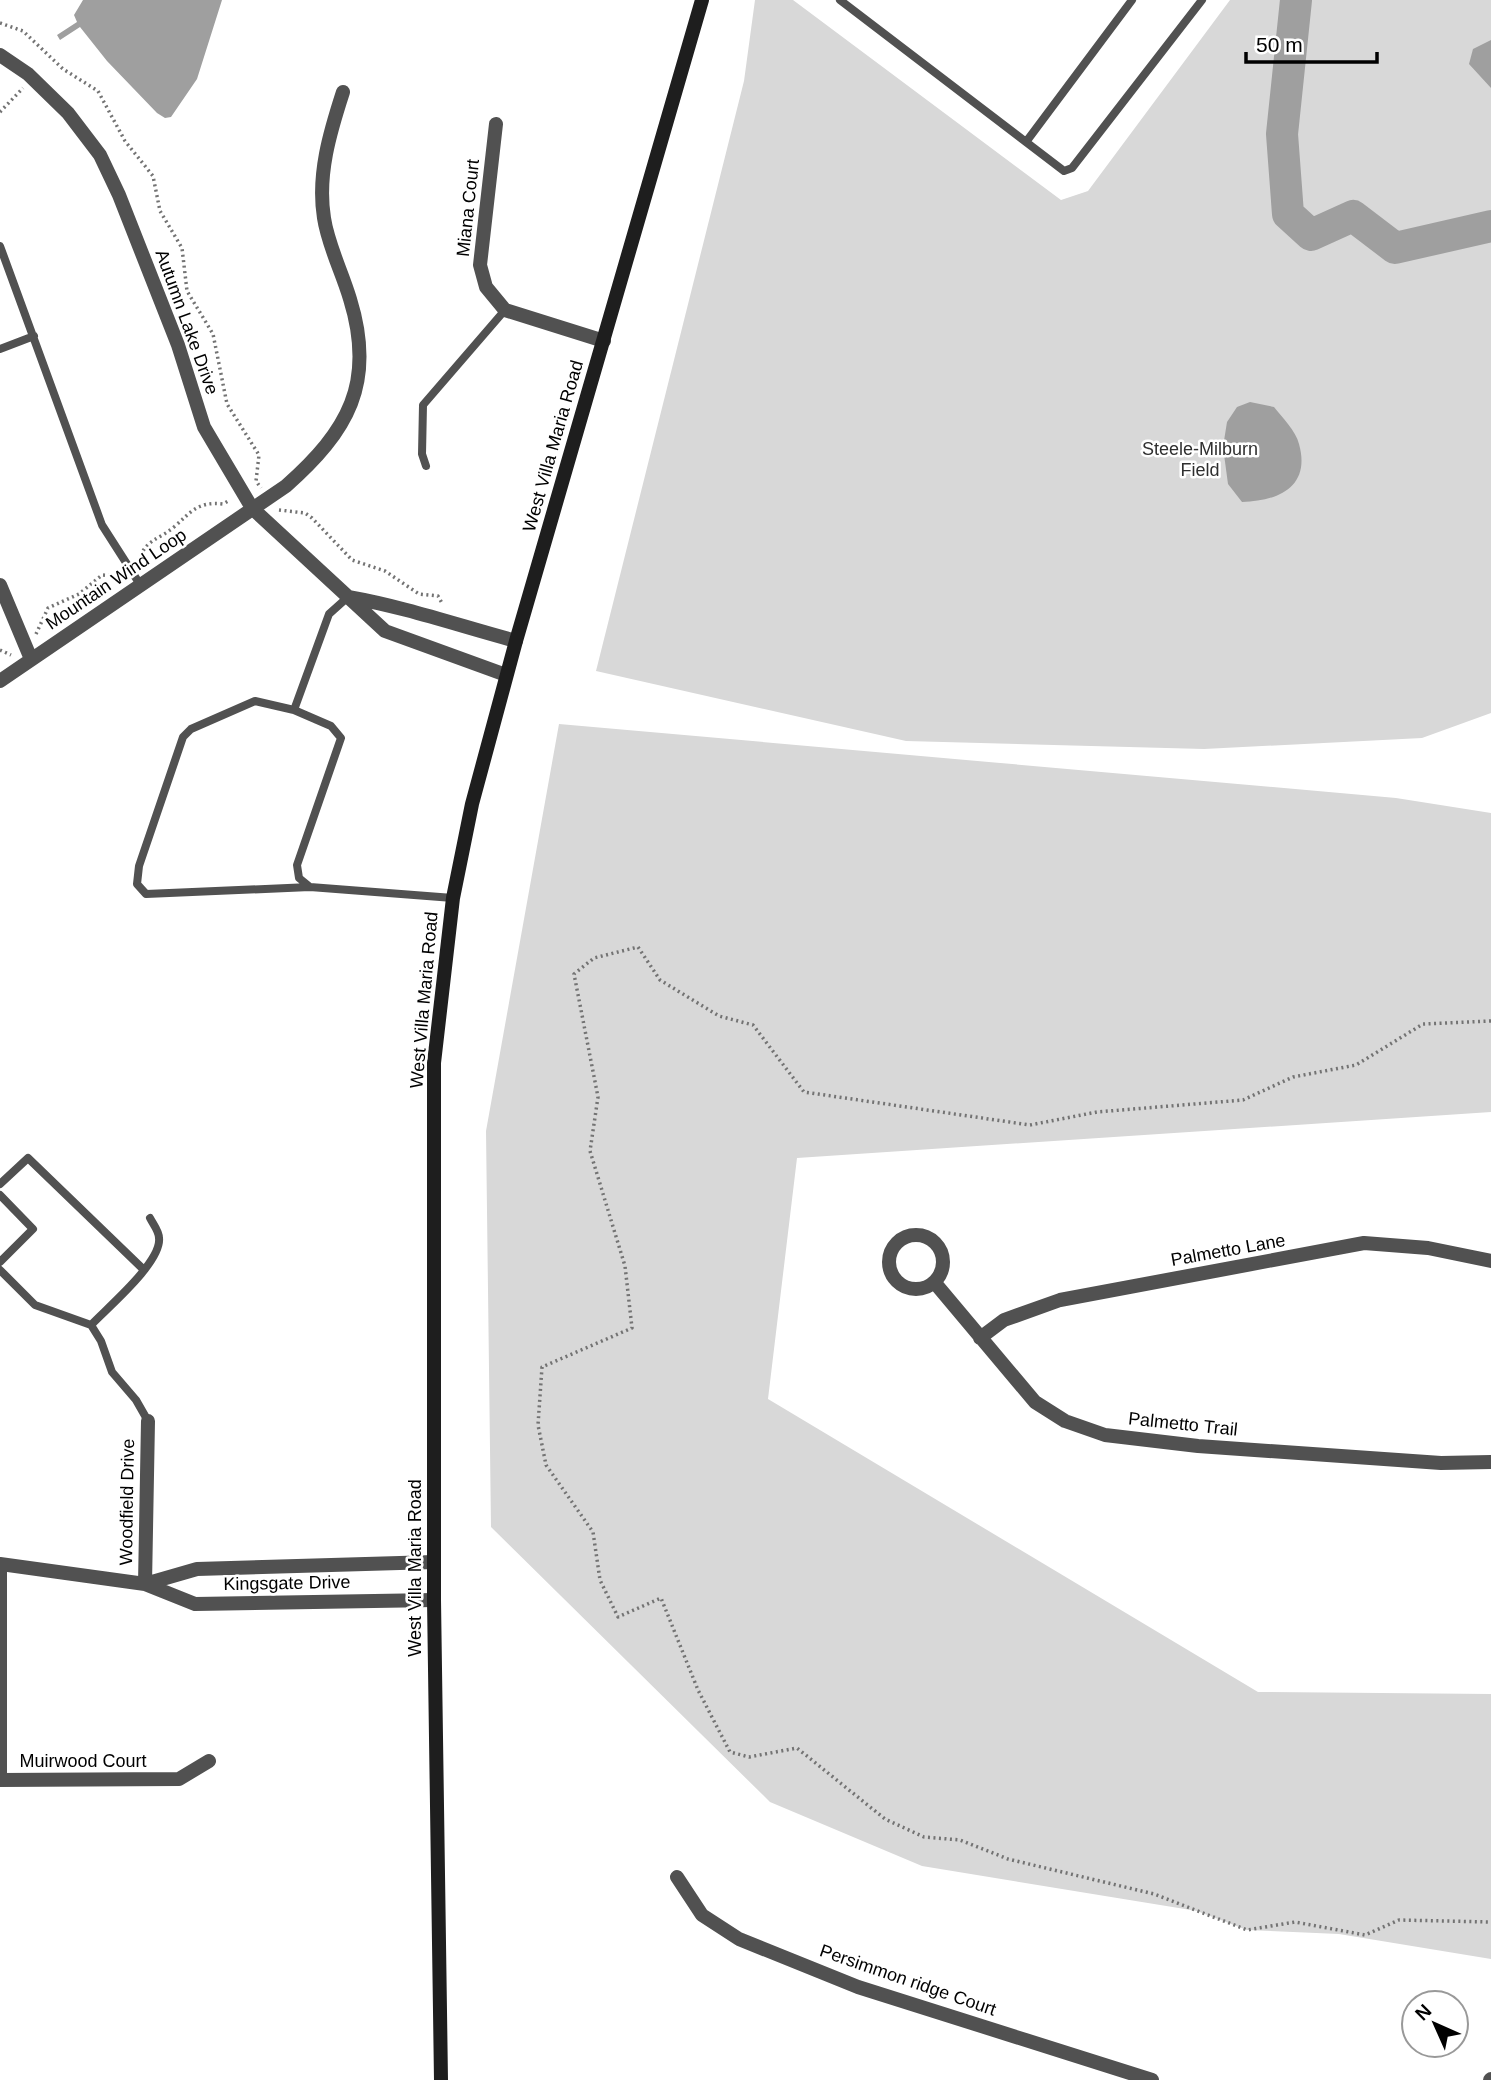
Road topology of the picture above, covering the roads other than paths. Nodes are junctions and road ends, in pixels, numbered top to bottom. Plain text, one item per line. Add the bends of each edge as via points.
1 (702, 0) edge
2 (840, 0) edge
3 (1132, 0) edge
4 (1202, 0) edge
5 (0, 55) edge
6 (342, 92) dead end
7 (496, 124) dead end
8 (1026, 142) junction
9 (0, 246) edge
10 (505, 310) junction
11 (34, 336) junction
12 (604, 341) junction
13 (0, 349) edge
14 (426, 466) dead end
15 (252, 509) junction
16 (0, 585) edge
17 (141, 586) junction
18 (348, 597) junction
19 (516, 641) junction
20 (31, 659) junction
21 (506, 675) junction
22 (0, 681) edge
23 (294, 710) junction
24 (310, 887) junction
25 (453, 898) junction
26 (0, 1184) edge
27 (0, 1195) edge
28 (150, 1218) dead end
29 (1491, 1261) edge
30 (0, 1262) edge
31 (0, 1270) edge
32 (144, 1270) junction
33 (934, 1283) dead end
34 (90, 1325) junction
35 (980, 1338) junction
36 (148, 1421) joint
37 (1491, 1462) edge
38 (434, 1562) junction
39 (0, 1564) edge
40 (145, 1584) junction
41 (434, 1600) junction
42 (209, 1761) dead end
43 (677, 1877) dead end
44 (441, 2080) edge
45 (1152, 2080) edge

1 - 12 main road, West Villa Maria Road
2 - 8 lane
3 - 8 lane
4 - 8 lane via 1072,168 1064,171
5 - 15 street, Autumn Lake Drive via 28,74 68,113 100,155 173,332 204,427
6 - 15 street, Mountain Wind Loop via 325,159 324,219 351,300 361,370 340,428 317,459
7 - 10 street, Miana Court via 480,265 486,286
9 - 11 lane
10 - 12 street
10 - 14 lane via 423,405
11 - 13 lane
11 - 17 lane via 102,525
12 - 19 main road, West Villa Maria Road
15 - 17 street, Mountain Wind Loop
15 - 18 street, Autumn Lake Drive
16 - 20 street
17 - 20 street, Mountain Wind Loop
18 - 19 street via 399,606
18 - 21 street, Autumn Lake Drive via 385,631
18 - 23 lane via 329,614
19 - 21 main road, West Villa Maria Road
20 - 22 street, Mountain Wind Loop
21 - 25 main road, West Villa Maria Road
23 - 24 lane via 331,726 341,738 297,864 299,878
23 - 24 lane via 255,701 191,729 183,737 137,884 146,894
24 - 25 lane
25 - 38 main road, West Villa Maria Road via 434,1063
26 - 32 lane via 28,1158
27 - 30 lane via 33,1229
28 - 32 lane via 159,1236 158,1250
29 - 35 street, Palmetto Lane via 1428,1248 1364,1243 1060,1300 1004,1320
31 - 34 lane via 35,1305
32 - 34 lane
33 - 35 street, Palmetto Trail
34 - 36 lane via 112,1372
35 - 37 street, Palmetto Trail via 1035,1402 1105,1435 1198,1447 1441,1463
36 - 40 street, Woodfield Drive
38 - 40 street, Kingsgate Drive via 197,1569
38 - 41 main road, West Villa Maria Road
39 - 40 street, Kingsgate Drive
39 - 42 street, Muirwood Court via 0,1780 180,1779
40 - 41 street, Kingsgate Drive via 195,1604
41 - 44 main road, West Villa Maria Road
43 - 45 street, Persimmon ridge Court via 702,1915 739,1939 858,1987

